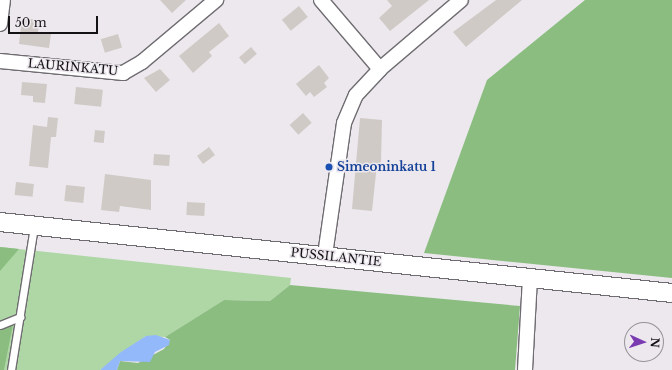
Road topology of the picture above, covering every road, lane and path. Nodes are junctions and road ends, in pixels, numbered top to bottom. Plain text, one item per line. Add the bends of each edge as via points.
1 (3, 0) edge
2 (216, 0) edge
3 (321, 0) edge
4 (461, 0) edge
5 (0, 24) edge
6 (0, 61) edge
7 (380, 69) junction
8 (0, 222) edge
9 (34, 226) junction
10 (325, 255) junction
11 (530, 278) junction
12 (672, 293) edge
13 (20, 317) junction
14 (0, 325) edge
15 (11, 370) edge
16 (525, 370) edge

1 - 5 street
2 - 6 street, LAURINKATU via 142,62 123,73
3 - 7 street
4 - 7 street
7 - 10 street via 356,95 344,123
8 - 9 street, PUSSILANTIE
9 - 10 street, PUSSILANTIE
9 - 13 lane
10 - 11 street, PUSSILANTIE
11 - 12 street, PUSSILANTIE
11 - 16 street
13 - 14 lane
13 - 15 lane

